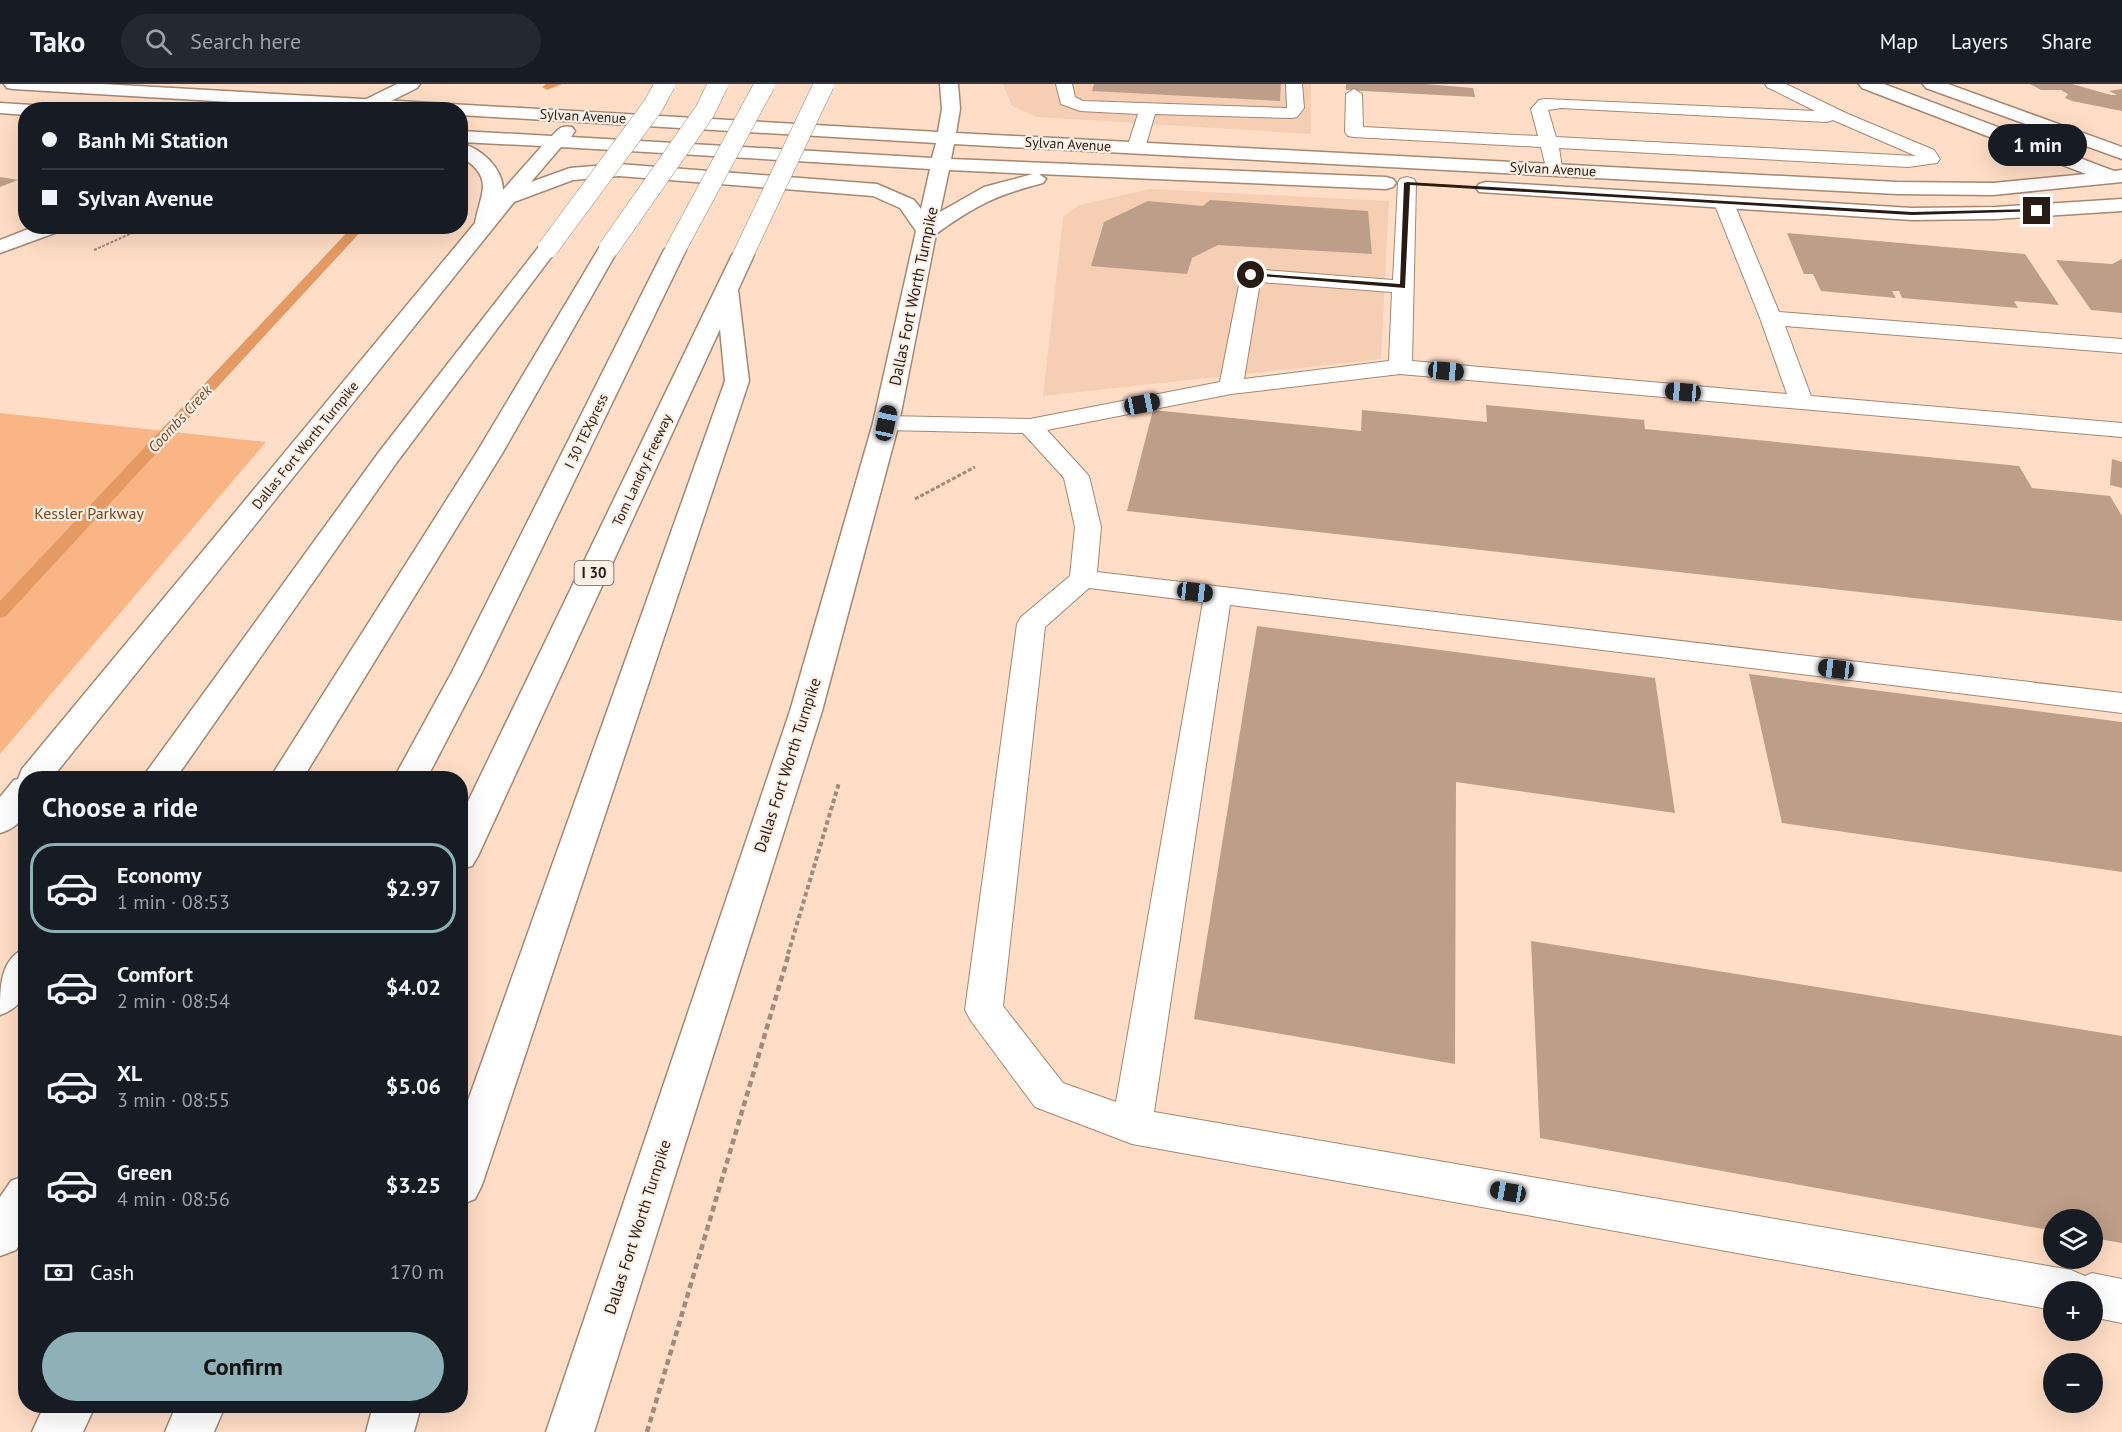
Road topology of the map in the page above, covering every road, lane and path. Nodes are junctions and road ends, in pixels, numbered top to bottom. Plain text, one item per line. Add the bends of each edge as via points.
1 (13, 84) edge
2 (411, 84) edge
3 (665, 84) edge
4 (718, 84) edge
5 (765, 84) edge
6 (824, 84) edge
7 (949, 84) edge
8 (1064, 84) edge
9 (1294, 84) edge
10 (1773, 84) edge
11 (1868, 84) edge
12 (1932, 84) edge
13 (1354, 94) dead end
14 (288, 102) edge
15 (374, 102) edge
16 (0, 108) edge
17 (18, 109) edge
18 (1148, 109) junction
19 (468, 111) edge
20 (580, 115) junction
21 (1842, 118) junction
22 (468, 136) edge
23 (556, 142) junction
24 (1549, 142) junction
25 (1136, 148) junction
26 (943, 151) junction
27 (1703, 151) junction
28 (468, 153) edge
29 (2122, 153) edge
30 (1553, 168) junction
31 (1128, 173) junction
32 (1713, 178) junction
33 (2120, 178) edge
34 (1407, 183) junction
35 (1430, 185) dead end
36 (1463, 186) dead end
37 (504, 201) junction
38 (1724, 203) junction
39 (2122, 205) edge
40 (484, 225) junction
41 (927, 231) junction
42 (35, 234) edge
43 (0, 247) edge
44 (1403, 287) junction
45 (727, 290) junction
46 (1771, 318) junction
47 (2122, 346) edge
48 (1400, 367) junction
49 (1231, 387) junction
50 (1802, 403) junction
51 (886, 423) junction
52 (1030, 426) junction
53 (2122, 430) edge
54 (979, 465) dead end
55 (910, 502) dead end
56 (1083, 579) junction
57 (1218, 595) junction
58 (2122, 703) edge
59 (40, 771) edge
60 (163, 771) edge
61 (290, 771) edge
62 (414, 771) edge
63 (840, 779) dead end
64 (18, 799) edge
65 (0, 820) edge
66 (468, 839) edge
67 (18, 974) edge
68 (0, 999) edge
69 (1132, 1126) junction
70 (468, 1162) edge
71 (18, 1207) edge
72 (0, 1235) edge
73 (2043, 1287) edge
74 (2103, 1297) edge
75 (2122, 1300) edge
76 (67, 1413) edge
77 (198, 1413) edge
78 (395, 1413) edge
79 (56, 1432) edge
80 (189, 1432) edge
81 (390, 1432) edge
82 (570, 1432) edge
83 (647, 1432) edge

1 - 14 main road, Sylvan Avenue
2 - 15 main road
3 - 60 main road, bridge via 549,248 388,457
4 - 61 main road, bridge via 705,111 609,248 490,452
5 - 62 main road, I 30 TEXpress, bridge via 675,250 467,672
6 - 45 main road, Tom Landry Freeway / I 30, bridge
7 - 26 main road, Dallas Fort Worth Turnpike via 951,109
8 - 18 lane via 1067,100 1080,106
9 - 18 lane via 1296,108 1291,113
10 - 21 lane
11 - 33 main road
12 - 29 main road
13 - 24 lane via 1354,132
16 - 17 main road
18 - 25 lane
19 - 20 main road, Sylvan Avenue
20 - 23 main road, Dallas Fort Worth Turnpike
20 - 26 main road, Sylvan Avenue
21 - 24 lane via 1545,104 1539,109
21 - 27 lane via 1928,154 1931,159 1908,162
22 - 23 main road, Sylvan Avenue
23 - 26 main road, Sylvan Avenue
23 - 37 main road, Dallas Fort Worth Turnpike
24 - 27 lane
24 - 30 lane
25 - 26 main road, Sylvan Avenue
25 - 30 main road, Sylvan Avenue
25 - 31 main road
26 - 31 main road, Sylvan Avenue
26 - 41 main road, Dallas Fort Worth Turnpike
27 - 32 lane
28 - 40 main road via 482,161 492,174 495,192
30 - 32 main road, Sylvan Avenue
31 - 34 main road, Sylvan Avenue
31 - 41 main road via 1033,179 997,187 967,201
32 - 33 main road, Sylvan Avenue via 1993,189
32 - 38 main road
34 - 35 main road, Sylvan Avenue
34 - 44 lane
36 - 38 main road, Sylvan Avenue
37 - 40 main road, Dallas Fort Worth Turnpike
37 - 41 main road via 570,174 619,170 877,190 907,204
38 - 39 main road, Sylvan Avenue via 1912,214
38 - 46 lane
40 - 59 main road, Dallas Fort Worth Turnpike
41 - 51 main road, Dallas Fort Worth Turnpike
42 - 43 main road
44 - 48 lane
44 - 49 lane via 1251,275
45 - 66 main road, Tom Landry Freeway / I 30
45 - 70 main road via 737,381
46 - 47 lane
46 - 50 lane
48 - 49 lane
48 - 50 lane
49 - 52 lane
50 - 53 lane
51 - 52 lane
51 - 82 main road, Dallas Fort Worth Turnpike via 806,711
52 - 56 lane via 1076,476 1088,527
54 - 55 path
56 - 57 lane
56 - 69 lane via 1031,624 984,1010 1049,1095
57 - 58 lane
57 - 69 lane
63 - 83 path
64 - 65 main road
67 - 68 main road
69 - 73 lane
71 - 72 main road
74 - 75 lane
76 - 79 main road
77 - 80 main road
78 - 81 main road

